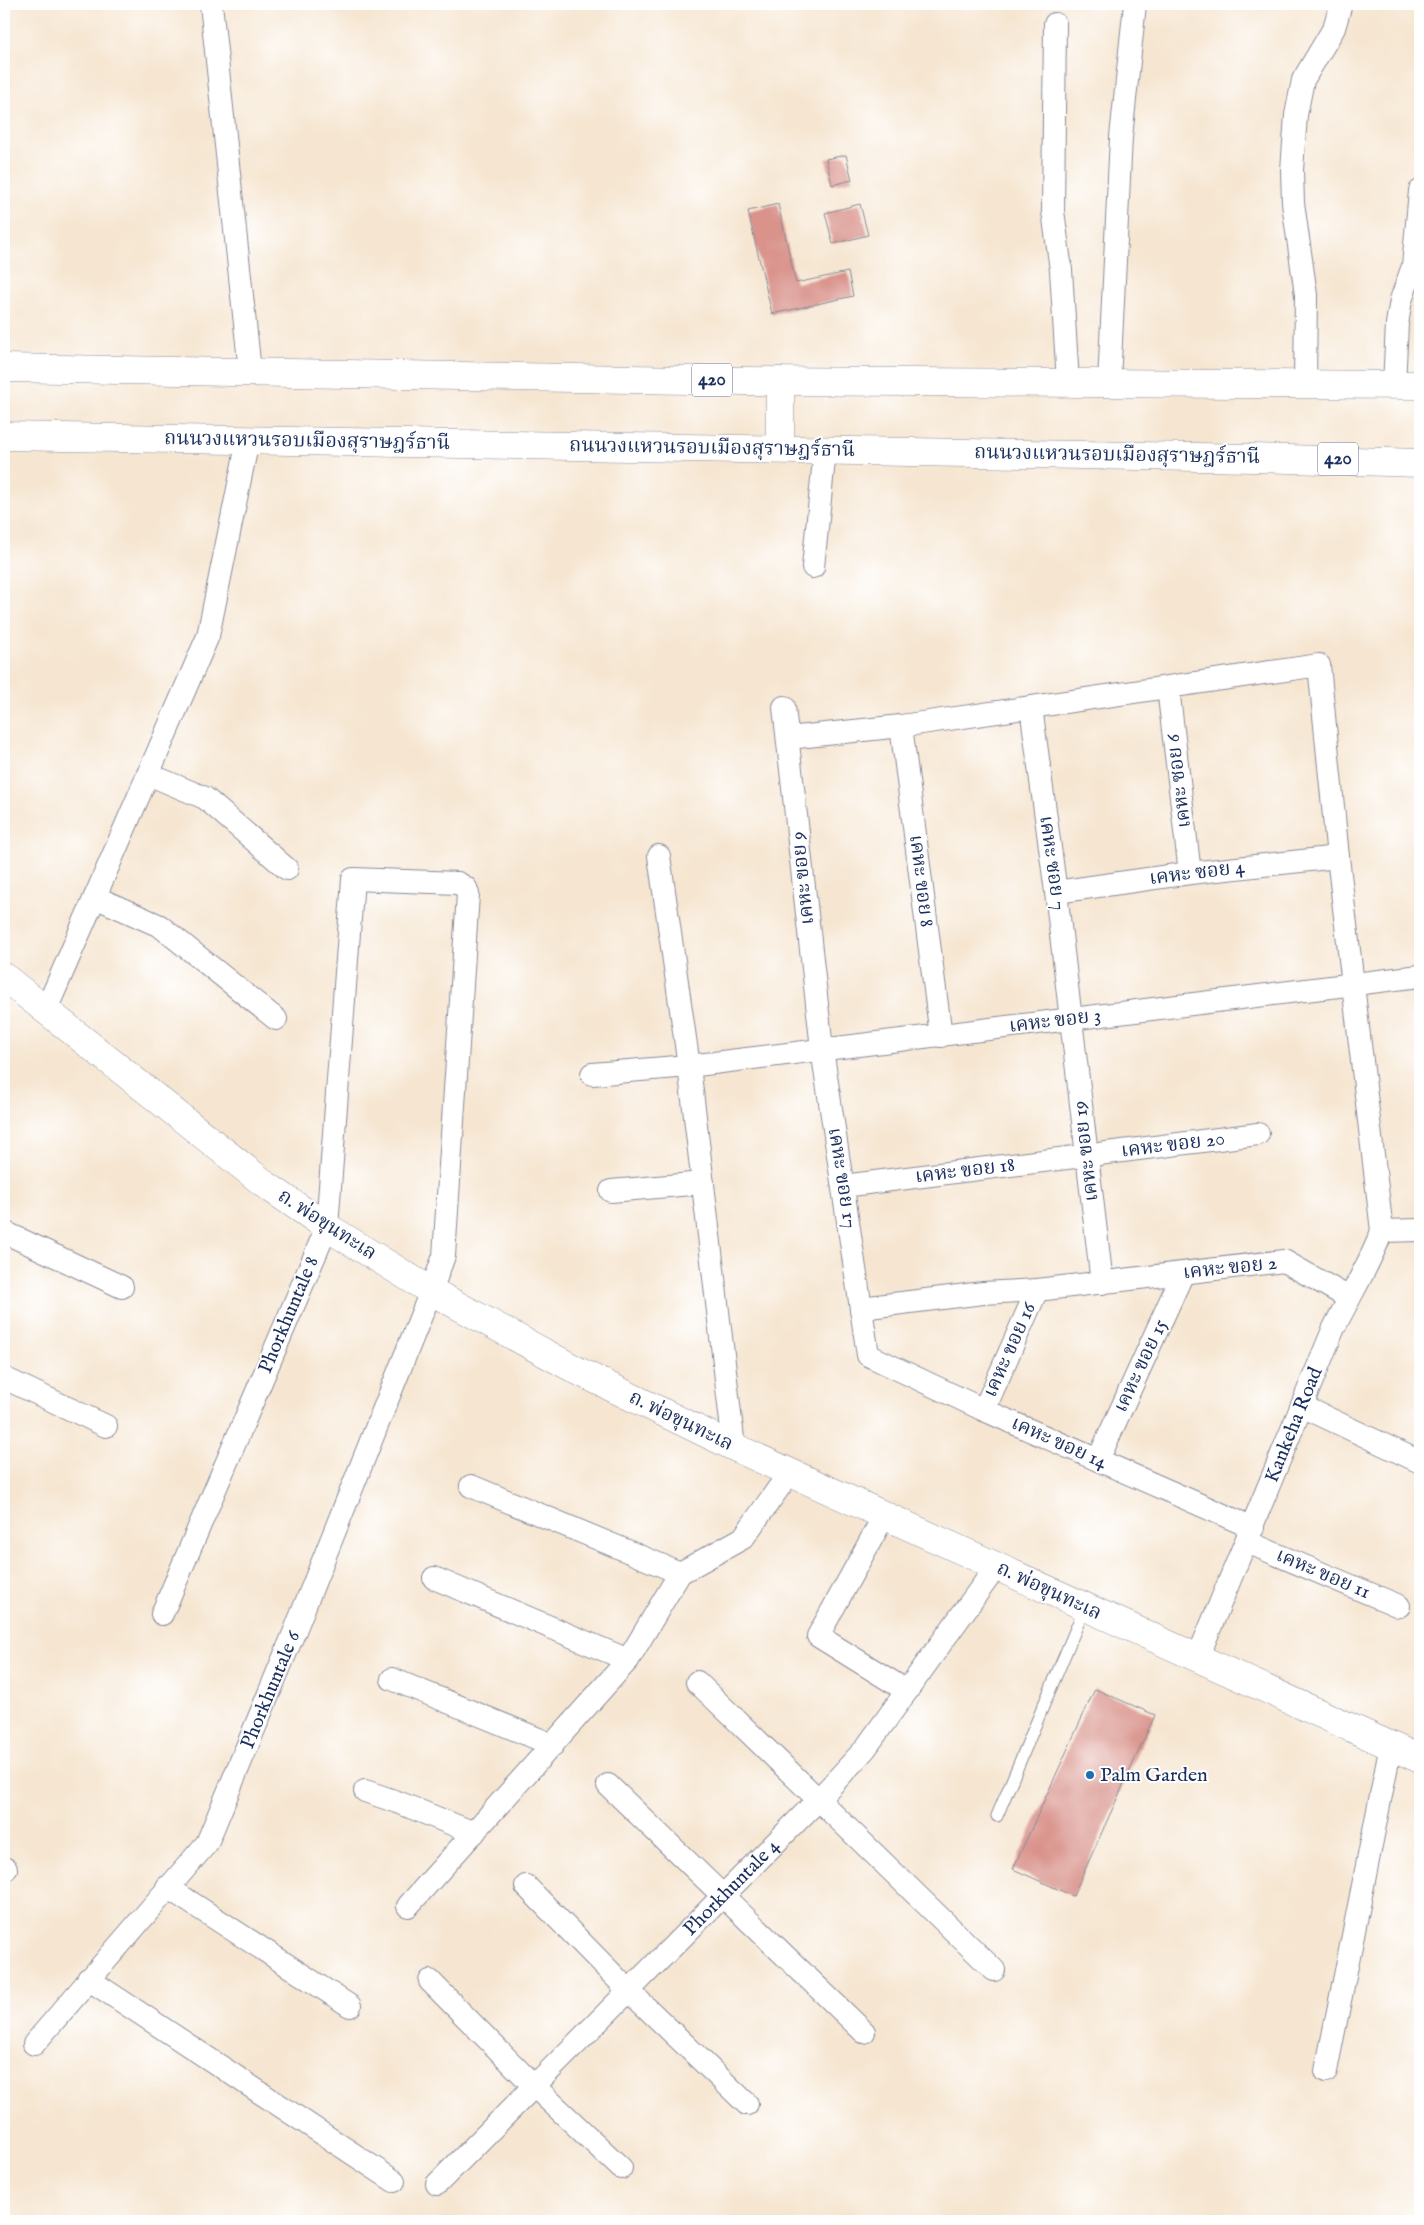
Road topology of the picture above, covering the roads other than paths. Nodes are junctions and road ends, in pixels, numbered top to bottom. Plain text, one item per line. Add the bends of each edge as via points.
1 (211, 4) edge
2 (1135, 4) edge
3 (1341, 4) edge
4 (1054, 24) dead end
5 (1420, 191) edge
6 (4, 368) edge
7 (250, 371) junction
8 (780, 381) junction
9 (1068, 383) junction
10 (1109, 383) junction
11 (1305, 384) junction
12 (1394, 385) junction
13 (1420, 386) edge
14 (4, 436) edge
15 (248, 440) junction
16 (780, 450) junction
17 (825, 450) junction
18 (1420, 463) edge
19 (813, 567) dead end
20 (1168, 688) junction
21 (784, 707) dead end
22 (1031, 707) junction
23 (901, 726) junction
24 (788, 738) junction
25 (148, 774) junction
26 (659, 856) dead end
27 (1338, 857) junction
28 (287, 869) dead end
29 (1190, 873) junction
30 (353, 879) joint
31 (1056, 892) junction
32 (95, 897) junction
33 (1420, 976) edge
34 (4, 978) edge
35 (1354, 984) junction
36 (46, 1010) junction
37 (276, 1019) dead end
38 (1071, 1019) junction
39 (942, 1036) junction
40 (822, 1049) junction
41 (689, 1066) junction
42 (592, 1074) dead end
43 (1258, 1134) dead end
44 (1087, 1156) junction
45 (703, 1183) junction
46 (843, 1186) junction
47 (611, 1191) dead end
48 (327, 1227) junction
49 (1420, 1230) edge
50 (1382, 1231) junction
51 (4, 1232) edge
52 (1184, 1273) junction
53 (1102, 1282) junction
54 (122, 1287) dead end
55 (1037, 1290) junction
56 (431, 1291) junction
57 (1349, 1298) junction
58 (861, 1308) junction
59 (868, 1355) joint
60 (4, 1378) edge
61 (1302, 1406) junction
62 (984, 1410) junction
63 (106, 1426) dead end
64 (734, 1447) junction
65 (1098, 1460) junction
66 (1420, 1462) edge
67 (790, 1472) junction
68 (471, 1486) dead end
69 (884, 1516) junction
70 (1250, 1535) junction
71 (996, 1567) junction
72 (680, 1573) junction
73 (434, 1578) dead end
74 (1399, 1606) dead end
75 (1085, 1607) junction
76 (162, 1614) dead end
77 (1198, 1657) junction
78 (628, 1660) junction
79 (392, 1680) dead end
80 (697, 1682) dead end
81 (907, 1691) junction
82 (1391, 1744) junction
83 (553, 1745) junction
84 (1420, 1759) edge
85 (608, 1785) dead end
86 (365, 1791) dead end
87 (819, 1799) junction
88 (997, 1816) dead end
89 (474, 1833) junction
90 (526, 1886) dead end
91 (167, 1887) junction
92 (724, 1895) junction
93 (408, 1906) dead end
94 (994, 1970) dead end
95 (88, 1979) junction
96 (430, 1981) dead end
97 (629, 1990) junction
98 (350, 2006) dead end
99 (864, 2032) dead end
100 (34, 2044) dead end
101 (1326, 2071) dead end
102 (534, 2086) junction
103 (747, 2104) dead end
104 (621, 2168) dead end
105 (394, 2181) dead end
106 (437, 2184) dead end

1 - 7 street
2 - 10 street via 1121,137
3 - 11 street via 1334,28 1303,80 1296,115 1292,204 1306,295
4 - 9 street via 1053,210 1061,270
5 - 12 street via 1413,266 1401,300 1397,324
6 - 7 main road, 420
7 - 8 main road, 420
8 - 9 main road, 420
8 - 16 main road
9 - 10 main road, 420
10 - 11 main road, 420
11 - 12 main road, 420
12 - 13 main road, 420
14 - 15 main road, ถนนวงแหวนรอบเมืองสุราษฎร์ธานี / 420
15 - 16 main road, ถนนวงแหวนรอบเมืองสุราษฎร์ธานี / 420
15 - 25 street via 208,636
16 - 17 main road, ถนนวงแหวนรอบเมืองสุราษฎร์ธานี / 420
17 - 18 main road, ถนนวงแหวนรอบเมืองสุราษฎร์ธานี / 420
17 - 19 street
20 - 22 street
20 - 27 street via 1319,665
20 - 29 street, เคหะ ซอย 6
21 - 24 street, เคหะ ขอย 9
22 - 23 street
22 - 31 street, เคหะ ซอย 7
23 - 24 street
23 - 39 street, เคหะ ขอย 8
24 - 40 street, เคหะ ขอย 9
25 - 28 street via 205,798
25 - 32 street
26 - 41 street
27 - 29 street, เคหะ ซอย 4
27 - 35 street
29 - 31 street, เคหะ ซอย 4
30 - 48 street, Phorkhuntale 8
30 - 56 street, Phorkhuntale 6 via 458,883 466,888 468,894 444,1256
31 - 38 street, เคหะ ซอย 7
32 - 36 street
32 - 37 street via 160,926
33 - 35 street, เคหะ ขอย 3
34 - 36 main road, ถ. พ่อขุนทะเล
35 - 38 street, เคหะ ขอย 3
35 - 50 street
36 - 48 main road, ถ. พ่อขุนทะเล via 266,1185
38 - 39 street, เคหะ ขอย 3
38 - 44 street, เคหะ ขอย 19
39 - 40 street, เคหะ ขอย 3
40 - 41 street, เคหะ ขอย 3
40 - 46 street, เคหะ ขอย 17
41 - 42 street, เคหะ ขอย 3
41 - 45 street
43 - 44 street, เคหะ ขอย 20
44 - 46 street, เคหะ ขอย 18
44 - 53 street, เคหะ ขอย 19
45 - 47 street
45 - 64 street
46 - 58 street, เคหะ ขอย 17
48 - 56 main road, ถ. พ่อขุนทะเล
48 - 76 street, Phorkhuntale 8
49 - 50 street
50 - 57 street, Kankeha Road via 1371,1262
51 - 54 street
52 - 53 street, เคหะ ขอย 2
52 - 57 street, เคหะ ขอย 2 via 1284,1261
52 - 65 street, เคหะ ขอย 15
53 - 55 street
55 - 58 street via 983,1293
55 - 62 street, เคหะ ขอย 16
56 - 64 main road, ถ. พ่อขุนทะเล via 578,1371
56 - 91 street, Phorkhuntale 6 via 207,1842
57 - 61 street, Kankeha Road
58 - 59 street, เคหะ ขอย 17
59 - 62 street, เคหะ ขอย 14
60 - 63 street
61 - 66 street
61 - 70 street, Kankeha Road
62 - 65 street, เคหะ ขอย 14
64 - 67 main road, ถ. พ่อขุนทะเล
65 - 70 street, เคหะ ขอย 14
67 - 69 main road, ถ. พ่อขุนทะเล
67 - 72 street via 743,1538
68 - 72 street
69 - 71 main road, ถ. พ่อขุนทะเล
69 - 81 street via 818,1636
70 - 74 street, เคหะ ขอย 11
70 - 77 street, Kankeha Road
71 - 75 main road, ถ. พ่อขุนทะเล
71 - 81 street, Phorkhuntale 4
72 - 78 street
73 - 78 street
75 - 77 main road, ถ. พ่อขุนทะเล
75 - 88 lane
77 - 82 main road, ถ. พ่อขุนทะเล
78 - 83 street
79 - 83 street
80 - 87 street
81 - 87 street, Phorkhuntale 4 via 865,1749
82 - 84 main road, ถ. พ่อขุนทะเล
82 - 101 street
83 - 89 street
85 - 92 street
86 - 89 street
87 - 92 street, Phorkhuntale 4
87 - 94 street
89 - 93 street
90 - 97 street
91 - 95 street, Phorkhuntale 6
91 - 98 street
92 - 97 street, Phorkhuntale 4
92 - 99 street
95 - 100 street, Phorkhuntale 6
95 - 105 street
96 - 102 street
97 - 102 street, Phorkhuntale 4
97 - 103 street
102 - 104 street
102 - 106 street, Phorkhuntale 4

